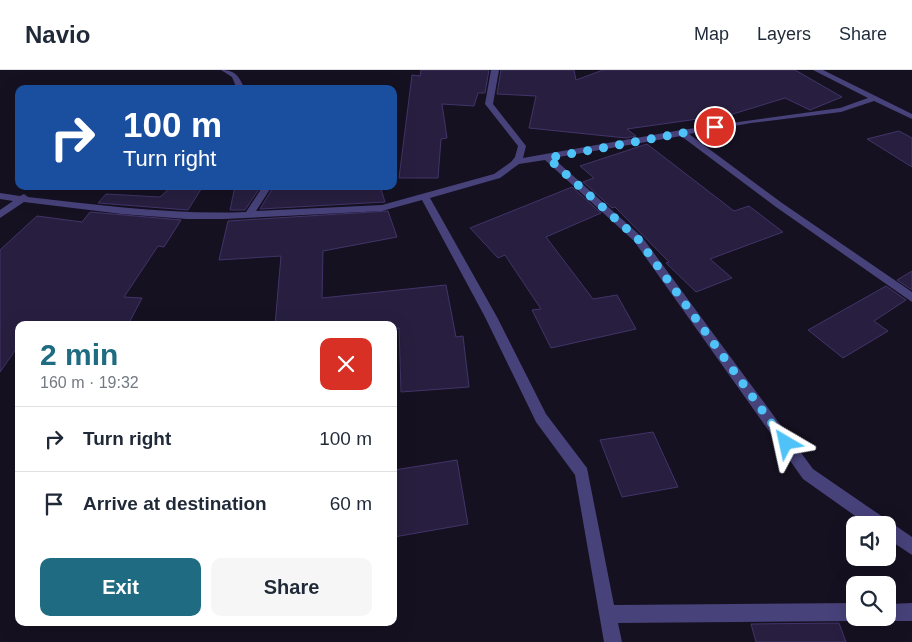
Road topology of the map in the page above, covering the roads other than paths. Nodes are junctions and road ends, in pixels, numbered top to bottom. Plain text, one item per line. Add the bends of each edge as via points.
1 (225, 70) edge
2 (495, 70) edge
3 (817, 70) edge
4 (239, 85) edge
5 (874, 99) junction
6 (912, 117) edge
7 (681, 132) junction
8 (548, 158) junction
9 (517, 162) junction
10 (265, 190) edge
11 (0, 196) edge
12 (24, 197) junction
13 (425, 197) junction
14 (0, 215) edge
15 (249, 215) junction
16 (912, 298) edge
17 (868, 516) edge
18 (896, 536) edge
19 (912, 547) edge
20 (846, 612) edge
21 (896, 612) edge
22 (912, 612) edge
23 (609, 614) junction
24 (614, 642) edge

1 - 4 street via 235,76
2 - 9 street via 489,104 522,146
3 - 5 street
5 - 6 street
5 - 7 street via 841,110
7 - 8 street
7 - 16 street via 786,211
8 - 9 street
8 - 17 street via 638,239 808,474
9 - 13 street via 497,176
10 - 15 street
11 - 12 street
12 - 14 street
12 - 15 street via 122,211 187,216
13 - 15 street via 382,208
13 - 23 street via 491,317 541,418 582,473
18 - 19 street
20 - 23 street
21 - 22 street
23 - 24 street

